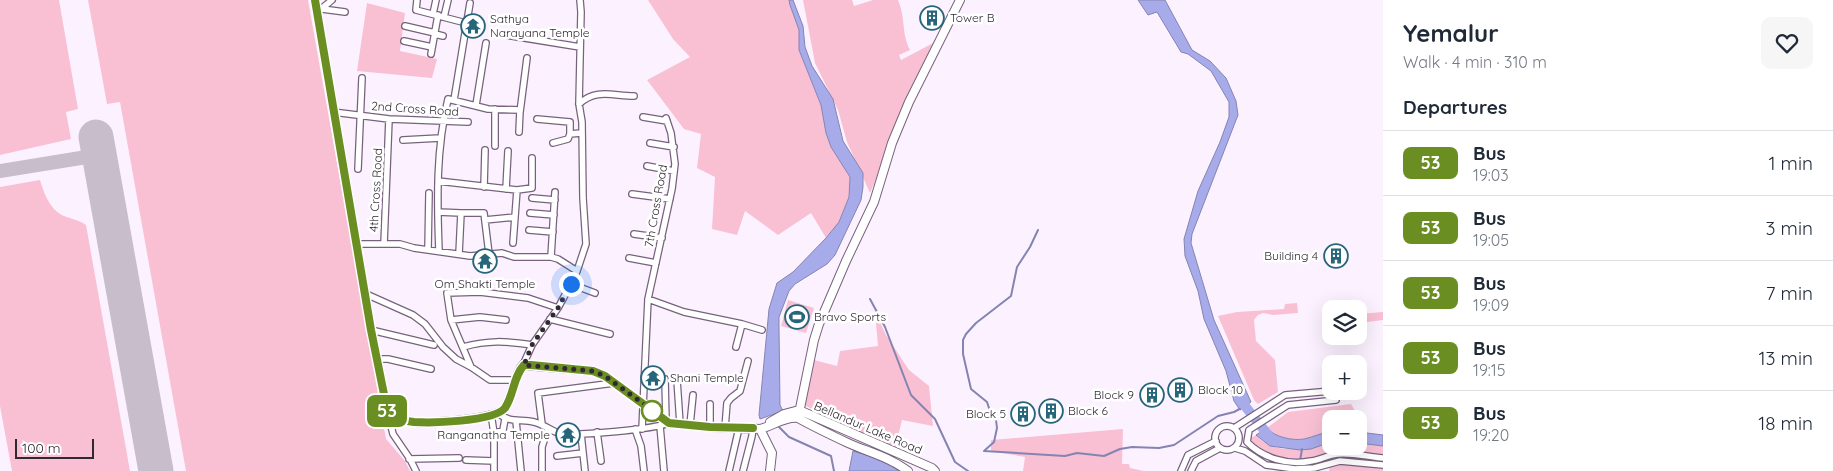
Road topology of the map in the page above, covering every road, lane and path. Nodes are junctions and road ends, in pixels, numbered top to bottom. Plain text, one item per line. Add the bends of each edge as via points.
1 (315, 0) edge
2 (332, 0) edge
3 (417, 0) edge
4 (436, 0) edge
5 (448, 0) edge
6 (580, 0) edge
7 (960, 0) edge
8 (470, 3) dead end
9 (320, 9) junction
10 (345, 12) dead end
11 (439, 16) junction
12 (466, 22) junction
13 (405, 26) dead end
14 (435, 34) junction
15 (506, 35) dead end
16 (443, 36) dead end
17 (404, 41) dead end
18 (486, 43) dead end
19 (432, 47) junction
20 (580, 47) junction
21 (431, 54) dead end
22 (527, 58) dead end
23 (362, 78) dead end
24 (634, 96) dead end
25 (454, 100) junction
26 (579, 104) junction
27 (476, 105) junction
28 (495, 109) junction
29 (333, 112) junction
30 (520, 112) junction
31 (360, 115) junction
32 (643, 117) dead end
33 (389, 119) junction
34 (537, 119) dead end
35 (442, 121) junction
36 (468, 122) dead end
37 (519, 132) dead end
38 (570, 134) junction
39 (581, 134) junction
40 (440, 138) junction
41 (402, 140) dead end
42 (650, 142) dead end
43 (553, 143) dead end
44 (495, 146) dead end
45 (674, 147) junction
46 (485, 150) dead end
47 (508, 151) dead end
48 (532, 158) dead end
49 (647, 166) dead end
50 (358, 169) dead end
51 (674, 172) junction
52 (438, 181) junction
53 (484, 186) junction
54 (506, 189) junction
55 (517, 190) junction
56 (555, 192) dead end
57 (429, 194) dead end
58 (632, 194) dead end
59 (532, 198) dead end
60 (670, 199) junction
61 (555, 200) junction
62 (438, 212) junction
63 (462, 213) junction
64 (530, 213) dead end
65 (554, 215) junction
66 (515, 217) junction
67 (485, 220) junction
68 (529, 230) dead end
69 (553, 232) junction
70 (634, 234) dead end
71 (662, 238) junction
72 (513, 243) dead end
73 (358, 244) junction
74 (384, 244) junction
75 (428, 250) junction
76 (439, 251) junction
77 (459, 254) junction
78 (489, 254) junction
79 (551, 258) junction
80 (629, 258) dead end
81 (656, 262) junction
82 (577, 271) junction
83 (571, 284) junction
84 (595, 292) dead end
85 (366, 294) junction
86 (648, 299) junction
87 (558, 308) junction
88 (550, 319) junction
89 (451, 320) junction
90 (506, 320) dead end
91 (742, 324) junction
92 (371, 330) junction
93 (762, 330) dead end
94 (610, 334) dead end
95 (434, 345) dead end
96 (532, 345) junction
97 (463, 347) junction
98 (736, 347) dead end
99 (377, 359) junction
100 (748, 361) dead end
101 (524, 365) junction
102 (471, 367) junction
103 (431, 369) dead end
104 (665, 379) dead end
105 (515, 380) junction
106 (677, 380) dead end
107 (614, 383) junction
108 (1322, 392) edge
109 (693, 395) dead end
110 (1336, 400) dead end
111 (644, 404) junction
112 (710, 404) dead end
113 (388, 414) junction
114 (494, 414) junction
115 (795, 414) junction
116 (505, 418) junction
117 (516, 421) junction
118 (665, 423) junction
119 (542, 424) junction
120 (680, 424) junction
121 (690, 425) junction
122 (710, 427) junction
123 (761, 427) junction
124 (548, 428) junction
125 (726, 428) junction
126 (738, 428) junction
127 (1234, 428) junction
128 (635, 429) junction
129 (642, 429) junction
130 (597, 432) junction
131 (494, 433) junction
132 (581, 434) junction
133 (1216, 441) junction
134 (1220, 448) junction
135 (1235, 448) junction
136 (583, 453) junction
137 (557, 456) dead end
138 (459, 458) dead end
139 (1383, 458) edge
140 (409, 459) junction
141 (466, 460) dead end
142 (494, 461) junction
143 (601, 461) dead end
144 (1383, 465) edge
145 (584, 468) edge
146 (416, 471) edge
147 (494, 471) edge
148 (521, 471) edge
149 (542, 471) edge
150 (644, 471) edge
151 (664, 471) edge
152 (729, 471) edge
153 (743, 471) edge
154 (770, 471) edge
155 (908, 471) edge
156 (935, 471) edge
157 (1180, 471) edge
158 (1191, 471) edge

1 - 9 street
2 - 9 street
3 - 11 street via 416,10
4 - 11 street
5 - 11 street
6 - 20 street
7 - 115 street via 909,102 892,143 874,202 819,324
8 - 12 street
9 - 10 street
9 - 29 street
11 - 12 street
11 - 14 street
12 - 25 street
13 - 14 street
14 - 16 street
14 - 19 street
15 - 20 street
17 - 19 street
18 - 27 street
19 - 21 street
20 - 26 street
22 - 30 street
23 - 31 street
24 - 26 street via 594,94
25 - 27 street
25 - 35 street via 448,99
26 - 39 street
27 - 28 street
28 - 30 street
28 - 44 street
29 - 31 street, 2nd Cross Road
29 - 73 street
30 - 37 street
31 - 33 street, 2nd Cross Road
31 - 50 street, 2nd Cross Road
32 - 45 street, 7th Cross Road via 666,120
33 - 35 street, 2nd Cross Road
33 - 74 street, 4th Cross Road
34 - 38 street via 570,122
35 - 36 street, 2nd Cross Road
35 - 40 street
38 - 39 street
38 - 43 street via 568,138
39 - 82 street via 586,244
40 - 41 street
40 - 52 street
42 - 45 street
45 - 51 street, 7th Cross Road
46 - 53 street
47 - 54 street
48 - 55 street via 532,188
49 - 51 street
51 - 60 street, 7th Cross Road
52 - 53 street
52 - 62 street
53 - 54 street
54 - 55 street
55 - 66 street
56 - 61 street
57 - 75 street
58 - 60 street
59 - 61 street
60 - 71 street, 7th Cross Road
61 - 65 street
62 - 63 street
62 - 76 street
63 - 67 street via 484,213
63 - 77 street
64 - 65 street
65 - 69 street
66 - 67 street
66 - 72 street
67 - 78 street
68 - 69 street
69 - 79 street
70 - 71 street
71 - 81 street, 7th Cross Road
73 - 74 street
73 - 85 street
74 - 75 street, 4th Cross Road
75 - 76 street, 4th Cross Road
76 - 77 street, 4th Cross Road
77 - 78 street, 4th Cross Road
78 - 79 street, 4th Cross Road
79 - 82 street, 4th Cross Road
80 - 81 street
81 - 86 street, 7th Cross Road
82 - 83 street
83 - 84 street
83 - 87 street
85 - 92 street
85 - 102 street via 413,314 456,359
86 - 91 street via 684,312
86 - 111 street, 7th Cross Road
87 - 88 street
87 - 89 street via 521,297 446,292
88 - 94 street
88 - 96 street
89 - 90 street
89 - 97 street
91 - 93 street
91 - 98 street
92 - 95 street
92 - 99 street
96 - 97 street via 484,341
96 - 101 street
97 - 102 street
99 - 103 street via 388,358
99 - 113 street
100 - 125 street via 740,391 727,403
101 - 105 street
101 - 107 street via 593,371
102 - 105 street via 490,380
104 - 118 street
105 - 114 street via 504,408
106 - 120 street
107 - 111 street
107 - 119 street via 539,393
108 - 127 street via 1285,396
109 - 121 street
110 - 139 street via 1288,404 1249,430 1247,442 1268,458 1304,462 1340,453
111 - 118 street
111 - 129 street, 7th Cross Road
112 - 122 street
113 - 114 street via 412,422 453,422
113 - 140 street via 393,434
114 - 116 street
114 - 131 street
115 - 123 street
115 - 155 street, Bellandur Lake Road
115 - 156 street, Bellandur Lake Road
116 - 117 street
116 - 131 street via 503,430
117 - 119 street
117 - 148 street
118 - 120 street
118 - 129 street
118 - 151 street
119 - 124 street
120 - 121 street
121 - 122 street
122 - 125 street
123 - 126 street
123 - 153 street via 752,436
123 - 154 street via 772,453
124 - 132 street via 559,433
124 - 149 street via 542,448
125 - 126 street
126 - 152 street
127 - 133 street via 1225,426 1219,429
127 - 135 street via 1239,437
128 - 129 street
128 - 130 street
128 - 150 street
130 - 132 street
130 - 143 street
131 - 142 street
132 - 136 street
133 - 134 street
133 - 157 street via 1188,455
134 - 135 street
134 - 158 street via 1196,461
135 - 144 street via 1266,465 1295,469 1314,468 1340,460
136 - 137 street
136 - 145 street
138 - 140 street
140 - 146 street
141 - 142 street
142 - 147 street

